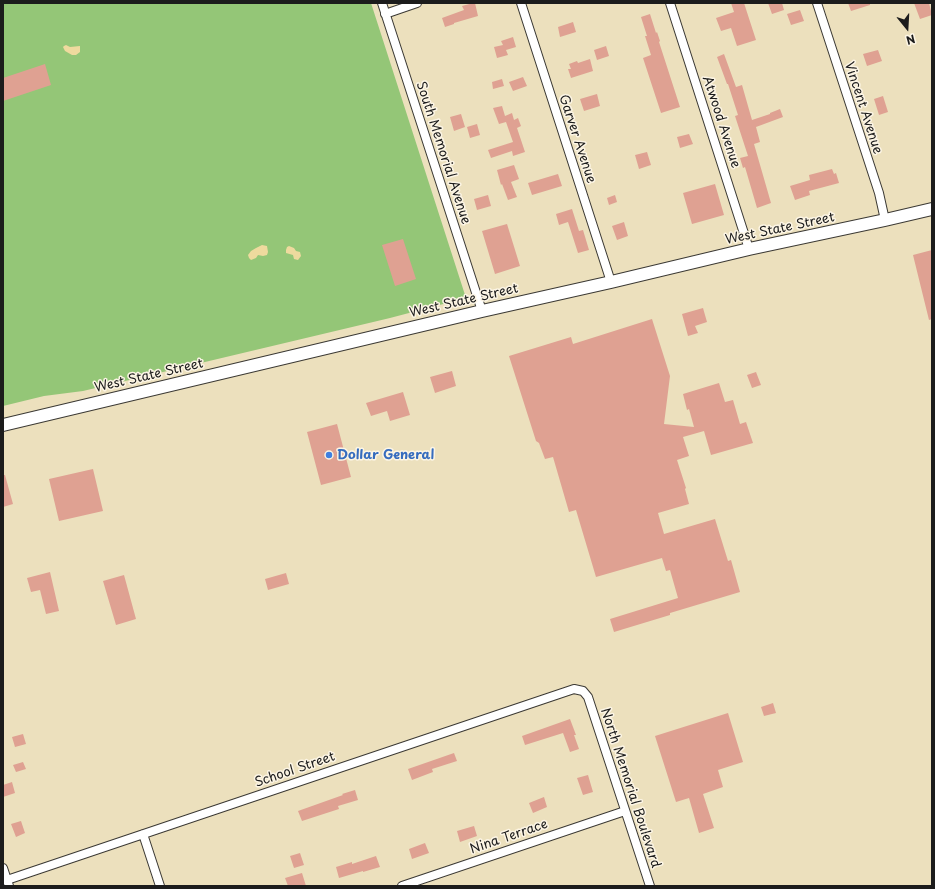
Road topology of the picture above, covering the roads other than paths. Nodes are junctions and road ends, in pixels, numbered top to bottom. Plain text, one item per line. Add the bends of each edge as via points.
1 (382, 3) edge
2 (417, 3) edge
3 (521, 3) edge
4 (670, 3) edge
5 (817, 3) edge
6 (385, 14) junction
7 (932, 209) edge
8 (885, 220) junction
9 (749, 249) junction
10 (611, 282) junction
11 (482, 311) junction
12 (3, 425) edge
13 (588, 697) joint
14 (625, 811) junction
15 (143, 834) junction
16 (3, 868) edge
17 (8, 883) edge
18 (160, 886) edge
19 (402, 886) edge
20 (650, 886) edge

1 - 6 street, South Memorial Avenue
2 - 6 street
3 - 10 street, Garver Avenue
4 - 9 street, Atwood Avenue
5 - 8 street, Vincent Avenue via 879,193
6 - 11 street, South Memorial Avenue
7 - 8 main road, West State Street
8 - 9 main road, West State Street
9 - 10 main road, West State Street
10 - 11 main road, West State Street
11 - 12 main road, West State Street
13 - 14 street, North Memorial Boulevard
13 - 15 street, School Street via 582,691 574,689
14 - 19 street, Nina Terrace
14 - 20 street, North Memorial Boulevard
15 - 17 street, School Street
15 - 18 street
16 - 17 street

